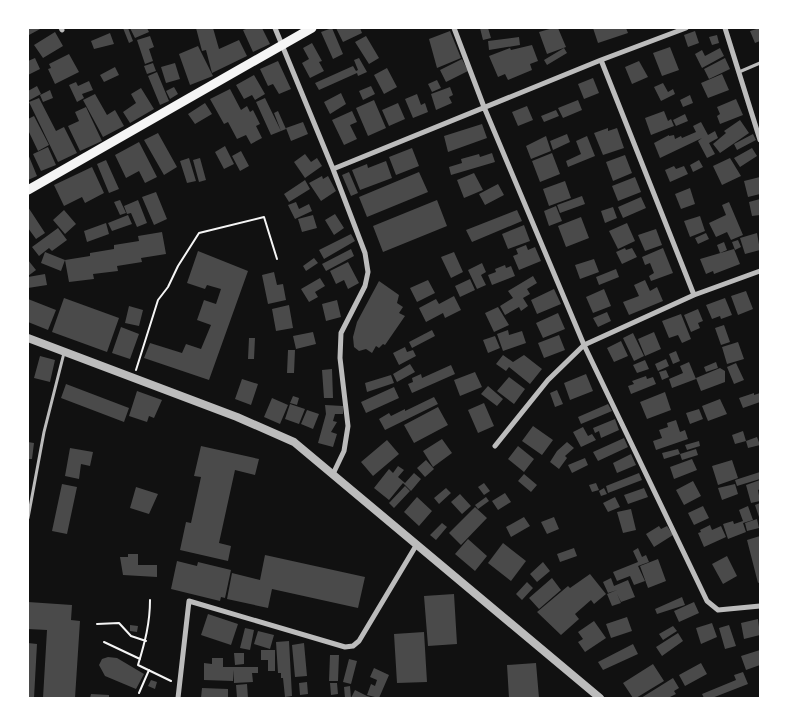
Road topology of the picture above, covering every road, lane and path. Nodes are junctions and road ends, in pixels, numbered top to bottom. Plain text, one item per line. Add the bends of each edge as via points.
1 (276, 28) edge
2 (312, 28) edge
3 (454, 28) edge
4 (686, 28) edge
5 (725, 28) edge
6 (282, 45) junction
7 (600, 60) junction
8 (760, 63) edge
9 (739, 72) junction
10 (484, 107) junction
11 (760, 140) edge
12 (333, 169) junction
13 (28, 190) edge
14 (276, 259) dead end
15 (760, 271) edge
16 (694, 295) junction
17 (28, 338) edge
18 (584, 345) junction
19 (64, 352) junction
20 (133, 378) junction
21 (495, 446) dead end
22 (333, 474) junction
23 (28, 518) edge
24 (417, 544) junction
25 (150, 600) dead end
26 (760, 606) edge
27 (97, 624) dead end
28 (146, 641) junction
29 (104, 642) dead end
30 (140, 660) junction
31 (149, 670) junction
32 (180, 685) junction
33 (139, 692) dead end
34 (178, 698) edge
35 (600, 698) edge

1 - 6 street
2 - 6 main road
3 - 10 street
4 - 7 street
5 - 9 street
6 - 12 street
6 - 13 main road
7 - 10 street
7 - 16 street
8 - 9 lane
9 - 11 street
10 - 12 street
10 - 18 street
12 - 22 street via 365,254 368,272 365,286 341,333 340,358 348,426 344,451
14 - 20 path via 264,217 199,233 158,300
15 - 16 street
16 - 18 street
17 - 19 street
18 - 21 street via 548,380
18 - 26 street via 708,601 718,610
19 - 20 street
19 - 23 lane via 44,432
20 - 22 street via 294,442
22 - 24 street
24 - 32 street via 353,646 345,647 188,601
24 - 35 street
25 - 28 path
27 - 28 path via 119,623 131,636
28 - 30 path
29 - 30 path
30 - 31 path via 138,665
31 - 32 path
31 - 33 path
32 - 34 street

